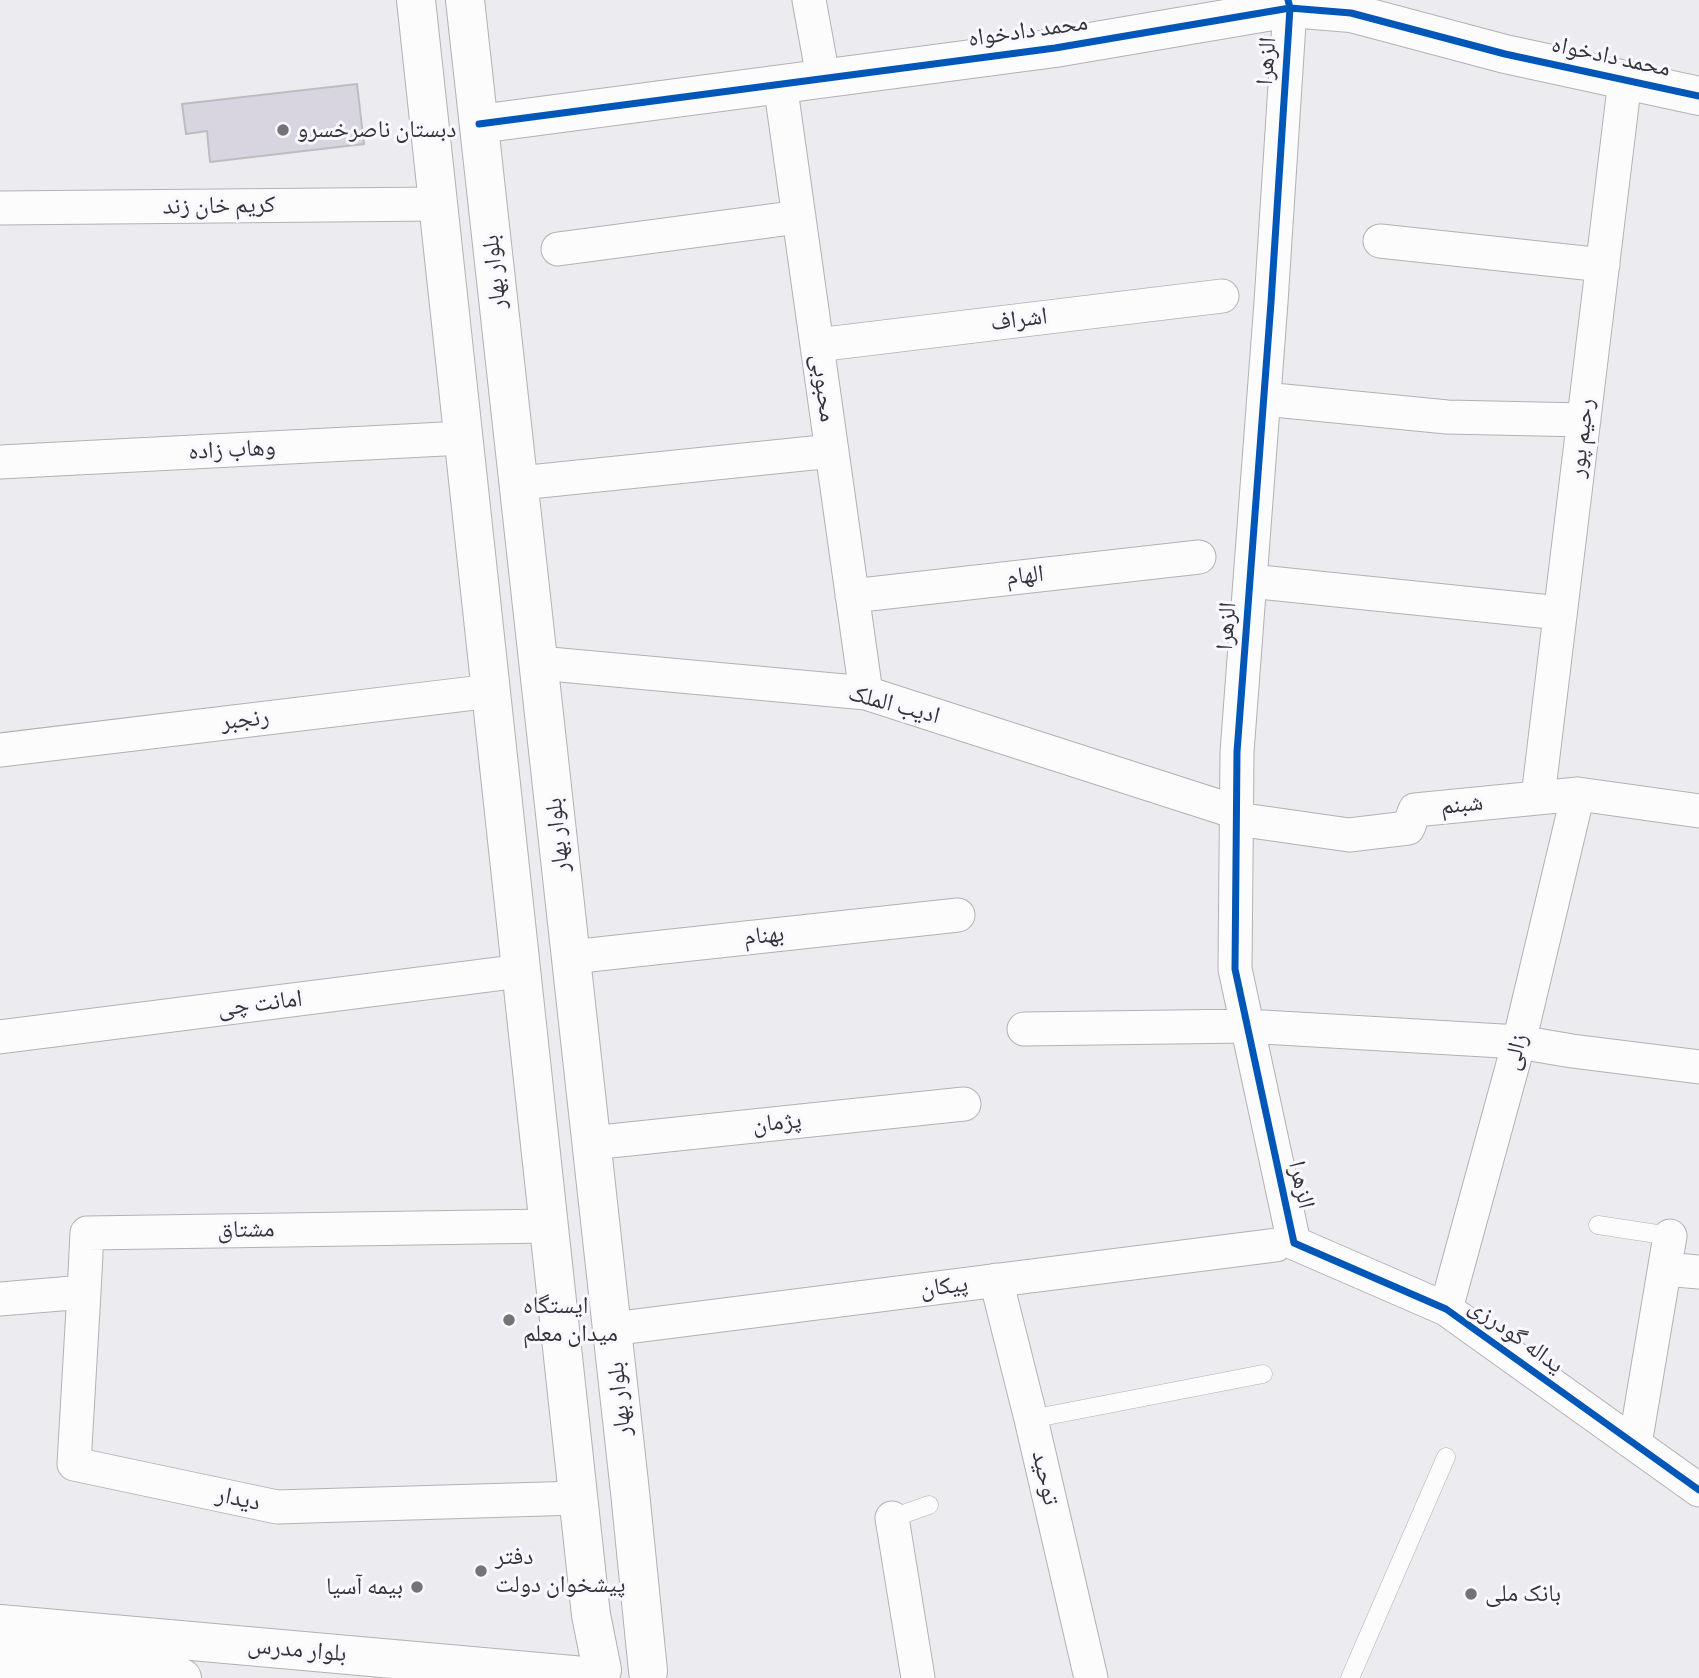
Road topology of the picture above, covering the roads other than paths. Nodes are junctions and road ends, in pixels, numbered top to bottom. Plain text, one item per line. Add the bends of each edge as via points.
1 (416, 0) edge
2 (465, 0) edge
3 (809, 0) edge
4 (1289, 4) edge
5 (823, 77) junction
6 (1626, 80) junction
7 (780, 83) junction
8 (1699, 96) edge
9 (479, 124) junction
10 (438, 204) junction
11 (0, 208) edge
12 (799, 217) junction
13 (1380, 241) dead end
14 (558, 249) dead end
15 (1603, 265) junction
16 (1222, 296) dead end
17 (817, 345) junction
18 (1264, 398) junction
19 (1584, 420) junction
20 (463, 439) junction
21 (832, 452) junction
22 (0, 462) edge
23 (520, 483) junction
24 (1199, 557) dead end
25 (1250, 581) junction
26 (852, 596) junction
27 (1560, 613) junction
28 (539, 663) junction
29 (491, 691) junction
30 (866, 693) junction
31 (0, 750) edge
32 (1578, 794) junction
33 (1538, 797) junction
34 (1699, 811) edge
35 (1236, 815) junction
36 (562, 872) junction
37 (511, 881) junction
38 (958, 915) dead end
39 (571, 957) junction
40 (521, 971) junction
41 (1246, 1026) junction
42 (1024, 1029) dead end
43 (0, 1037) edge
44 (1519, 1042) junction
45 (1699, 1067) edge
46 (964, 1104) dead end
47 (591, 1143) junction
48 (1598, 1225) dead end
49 (549, 1226) junction
50 (1670, 1236) joint
51 (1285, 1244) junction
52 (1664, 1269) junction
53 (1699, 1272) edge
54 (996, 1280) junction
55 (84, 1292) junction
56 (0, 1299) edge
57 (1446, 1309) junction
58 (612, 1329) junction
59 (1263, 1374) dead end
60 (1031, 1419) junction
61 (1635, 1444) junction
62 (1446, 1457) dead end
63 (1699, 1490) edge
64 (630, 1492) junction
65 (578, 1498) junction
66 (929, 1505) dead end
67 (892, 1518) joint
68 (0, 1625) edge
69 (0, 1661) edge
70 (597, 1675) edge
71 (652, 1675) edge
72 (182, 1678) edge
73 (918, 1678) edge
74 (1091, 1678) edge
75 (1350, 1678) edge

1 - 10 main road, بلوار بهار
2 - 9 main road, بلوار بهار
3 - 5 street
4 - 5 main road, محمد دادخواه via 1055,48
4 - 6 main road, محمد دادخواه via 1351,13
4 - 18 street, الزهرا
5 - 7 main road, محمد دادخواه
6 - 8 main road, محمد دادخواه
6 - 15 street, رحیم پور
7 - 9 main road, محمد دادخواه
7 - 12 street, محبوبی
9 - 23 main road, بلوار بهار
10 - 11 street, کریم خان زند
10 - 20 main road, بلوار بهار
12 - 14 street
12 - 17 street, محبوبی
13 - 15 street
15 - 19 street, رحیم پور
16 - 17 street, اشراف
17 - 21 street, محبوبی
18 - 19 street via 1447,417
18 - 25 street, الزهرا
19 - 27 street, رحیم پور
20 - 22 street, وهاب زاده
20 - 29 main road, بلوار بهار
21 - 23 street
21 - 26 street, محبوبی
23 - 28 main road, بلوار بهار
24 - 26 street, الهام
25 - 27 street
25 - 35 street, الزهرا
26 - 30 street, محبوبی
27 - 33 street, رحیم پور
28 - 30 street, ادیب الملک
28 - 36 main road, بلوار بهار
29 - 31 street, رنجبر
29 - 37 main road, بلوار بهار
30 - 35 street, ادیب الملک
32 - 33 street, شبنم
32 - 34 street, شبنم
32 - 44 street, زالی
33 - 35 street, شبنم via 1415,810 1408,828 1349,835
35 - 41 street, الزهرا via 1235,969
36 - 37 main road
36 - 39 main road, بلوار بهار
37 - 40 main road, بلوار بهار
38 - 39 street, بهنام
39 - 47 main road, بلوار بهار
40 - 43 street, امانت چی
40 - 49 main road, بلوار بهار
41 - 42 street
41 - 44 street
41 - 51 street, الزهرا
44 - 45 street
44 - 57 street, زالی
46 - 47 street, پژمان
47 - 58 main road, بلوار بهار
48 - 50 lane
49 - 55 street, مشتاق via 87,1233
49 - 65 main road, بلوار بهار
50 - 52 street
51 - 54 street, پیکان
51 - 57 street, یداله گودرزی
52 - 53 street
52 - 61 street
54 - 58 street, پیکان
54 - 60 street, توحید
55 - 56 street
55 - 65 street, دیدار via 74,1464 277,1507
57 - 61 street, یداله گودرزی
58 - 64 main road, بلوار بهار
59 - 60 lane
60 - 74 street, توحید
61 - 63 street, یداله گودرزی
62 - 75 lane
64 - 65 main road via 619,1512 607,1518 589,1512
64 - 71 main road, بلوار بهار
65 - 70 main road, بلوار بهار
66 - 67 lane
67 - 73 street
68 - 70 main road, بلوار مدرس
69 - 72 main road
70 - 71 main road, بلوار مدرس via 617,1664 633,1665

